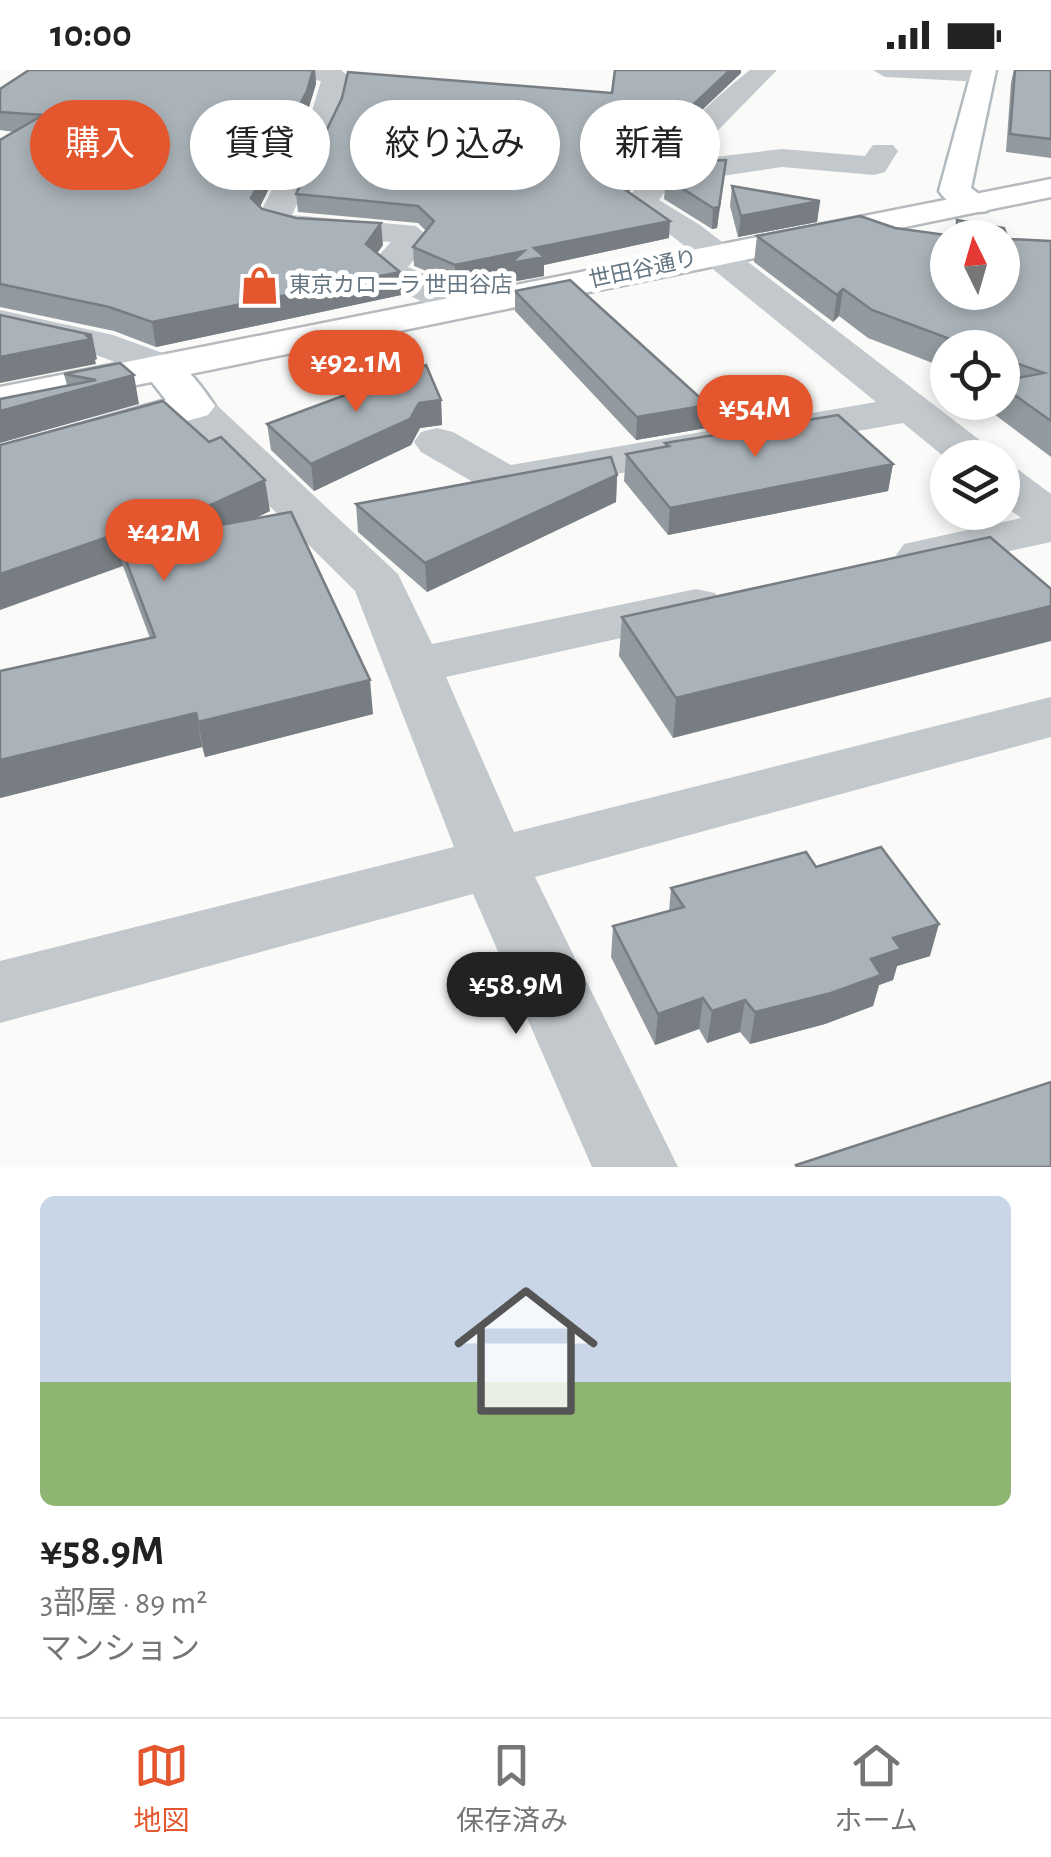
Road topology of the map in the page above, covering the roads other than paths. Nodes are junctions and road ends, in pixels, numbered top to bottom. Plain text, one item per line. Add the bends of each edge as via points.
1 (294, 70) edge
2 (765, 70) edge
3 (885, 70) edge
4 (984, 72) edge
5 (720, 107) edge
6 (883, 151) dead end
7 (720, 167) edge
8 (1051, 188) edge
9 (649, 190) edge
10 (976, 204) junction
11 (860, 225) junction
12 (930, 246) edge
13 (713, 254) junction
14 (466, 305) junction
15 (0, 322) edge
16 (177, 386) junction
17 (0, 400) edge
18 (911, 409) junction
19 (951, 440) edge
20 (437, 442) dead end
21 (0, 460) edge
22 (1020, 494) edge
23 (1051, 518) edge
24 (1051, 528) edge
25 (880, 564) edge
26 (747, 594) edge
27 (412, 666) junction
28 (1051, 717) edge
29 (494, 863) junction
30 (0, 992) edge
31 (635, 1167) edge

1 - 14 street via 335,76 326,111 274,219 404,233 414,239 389,264 395,274
2 - 5 street
3 - 4 street
4 - 10 main road via 955,191
6 - 7 street via 874,166 770,158
8 - 10 main road, 世田谷通り
9 - 13 street via 640,203
10 - 11 main road, 世田谷通り
11 - 12 street
11 - 13 main road, 世田谷通り
13 - 14 main road, 世田谷通り
13 - 18 street
14 - 16 main road, 世田谷通り
15 - 16 street via 98,343
16 - 17 main road, 世田谷通り
16 - 21 main road
16 - 27 street via 379,585
18 - 19 street
18 - 20 street via 504,480
22 - 23 street
24 - 25 street
26 - 27 street
27 - 29 street
28 - 29 street
29 - 30 street
29 - 31 street

